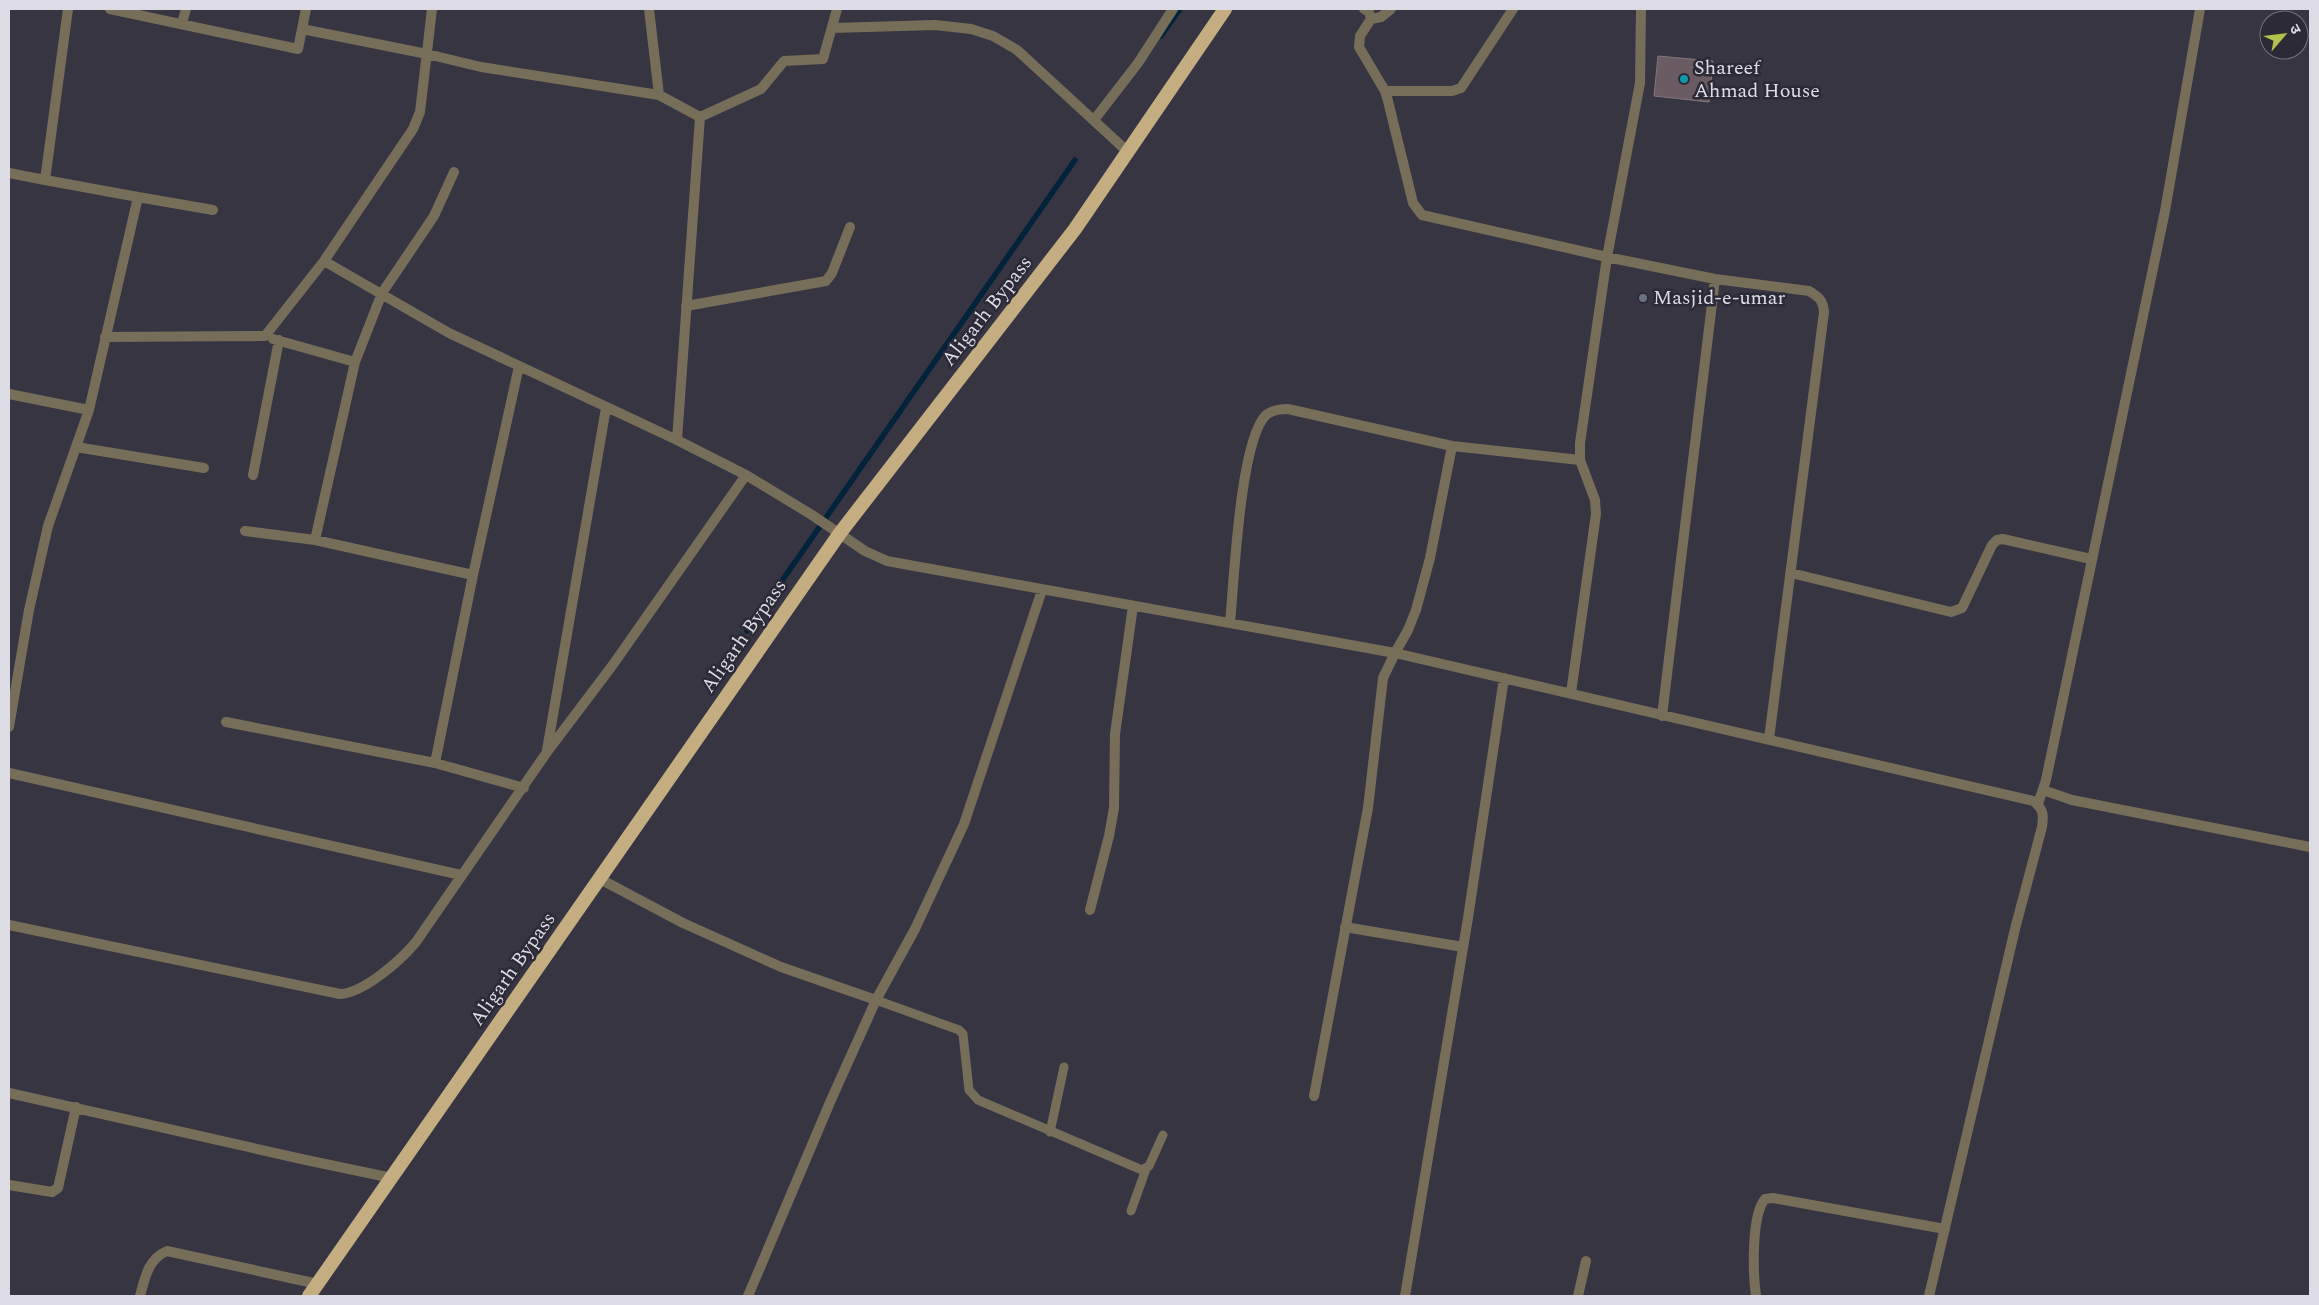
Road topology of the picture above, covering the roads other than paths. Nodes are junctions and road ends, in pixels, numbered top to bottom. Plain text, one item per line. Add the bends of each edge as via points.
1 (68, 9) edge
2 (110, 9) edge
3 (186, 9) edge
4 (306, 9) edge
5 (432, 9) edge
6 (649, 9) edge
7 (837, 9) edge
8 (1172, 9) edge
9 (1226, 9) edge
10 (1364, 9) edge
11 (1391, 9) edge
12 (1513, 9) edge
13 (1641, 9) edge
14 (2200, 9) edge
15 (1371, 19) junction
16 (182, 23) junction
17 (832, 28) junction
18 (302, 29) junction
19 (427, 54) junction
20 (1385, 91) junction
21 (659, 96) junction
22 (700, 117) junction
23 (1094, 120) junction
24 (1128, 152) junction
25 (454, 172) dead end
26 (9, 173) edge
27 (44, 180) junction
28 (138, 197) junction
29 (212, 210) dead end
30 (850, 227) dead end
31 (1606, 257) junction
32 (324, 261) junction
33 (1715, 279) junction
34 (382, 293) junction
35 (686, 306) junction
36 (265, 336) junction
37 (105, 337) junction
38 (279, 340) junction
39 (355, 362) junction
40 (519, 366) junction
41 (9, 394) edge
42 (606, 408) junction
43 (89, 410) junction
44 (677, 440) junction
45 (1452, 446) junction
46 (76, 447) junction
47 (1580, 460) junction
48 (204, 468) dead end
49 (253, 475) dead end
50 (746, 475) junction
51 (835, 530) junction
52 (245, 531) dead end
53 (315, 540) junction
54 (2091, 559) junction
55 (1791, 573) junction
56 (473, 575) junction
57 (1042, 590) junction
58 (1133, 606) junction
59 (1230, 623) junction
60 (1395, 653) junction
61 (1504, 678) junction
62 (1571, 693) junction
63 (1662, 716) junction
64 (226, 722) dead end
65 (9, 727) edge
66 (1769, 739) junction
67 (547, 752) junction
68 (435, 763) junction
69 (9, 774) edge
70 (524, 788) junction
71 (2042, 790) junction
72 (2038, 804) junction
73 (2310, 847) edge
74 (461, 875) junction
75 (600, 879) junction
76 (1090, 910) dead end
77 (9, 926) edge
78 (1346, 927) junction
79 (1463, 947) junction
80 (876, 1000) junction
81 (1064, 1067) dead end
82 (9, 1093) edge
83 (1314, 1096) dead end
84 (76, 1107) junction
85 (1050, 1132) junction
86 (1163, 1135) dead end
87 (1146, 1169) junction
88 (392, 1178) junction
89 (9, 1185) edge
90 (1131, 1211) dead end
91 (1945, 1229) junction
92 (1586, 1261) dead end
93 (318, 1284) junction
94 (140, 1296) edge
95 (309, 1296) edge
96 (748, 1296) edge
97 (1405, 1296) edge
98 (1578, 1296) edge
99 (1756, 1296) edge
100 (1929, 1296) edge

1 - 27 street
2 - 16 street
3 - 16 street
4 - 18 street
5 - 19 street
6 - 21 street
7 - 17 street
8 - 23 street via 1138,62
9 - 24 highway, Aligarh Bypass
10 - 15 street
11 - 15 street via 1381,17
12 - 20 street via 1461,88 1452,91
13 - 31 street via 1640,83
14 - 54 street via 2165,211
15 - 20 street via 1358,42
16 - 18 street via 298,49
17 - 22 street via 823,60 784,62 761,89
17 - 23 street via 935,25 971,29 992,36 1017,50
18 - 19 street
19 - 21 street via 481,67
19 - 32 street via 420,112 413,129
20 - 31 street via 1413,204 1422,215
21 - 22 street
22 - 35 street
23 - 24 street
24 - 51 highway, Aligarh Bypass via 1075,229
25 - 34 street via 434,216
26 - 27 street
27 - 28 street
28 - 29 street
28 - 37 street
30 - 35 street via 826,281
31 - 33 street
31 - 47 street
32 - 34 street
32 - 36 street
33 - 55 street via 1809,291 1819,296 1823,303
33 - 63 street
34 - 39 street
34 - 40 street via 449,333
35 - 44 street
36 - 37 street
36 - 38 street
37 - 43 street
38 - 39 street
38 - 49 street
39 - 53 street
40 - 42 street
40 - 56 street
41 - 43 street
42 - 44 street
42 - 67 street
43 - 46 street
44 - 50 street
45 - 47 street
45 - 59 street via 1288,409 1267,414 1259,424 1242,491
45 - 60 street via 1418,602
46 - 48 street
46 - 65 street via 48,526 29,610
47 - 62 street via 1595,500 1596,514
50 - 51 street
50 - 67 street via 612,666
51 - 57 street via 865,551 887,560
51 - 75 highway, Aligarh Bypass
52 - 53 street
53 - 56 street
54 - 55 street via 1997,540 1962,608 1952,612
54 - 71 street
55 - 66 street
56 - 68 street
57 - 58 street
57 - 80 street via 964,824 915,929
58 - 59 street
58 - 76 street via 1115,734 1114,808 1110,836
59 - 60 street
60 - 61 street
60 - 78 street via 1383,678 1368,808
61 - 62 street
61 - 79 street
62 - 63 street
63 - 66 street
64 - 68 street
66 - 72 street via 2033,800
67 - 70 street
68 - 70 street
69 - 74 street
70 - 74 street
71 - 72 street
71 - 73 street via 2072,800
72 - 91 street via 2044,815 2042,827
74 - 77 street via 406,953 350,994
75 - 80 street via 683,924 772,963
75 - 88 highway, Aligarh Bypass
78 - 79 street
78 - 83 street
79 - 97 street
80 - 85 lane via 959,1030 965,1040 972,1096
80 - 96 street
81 - 85 lane
82 - 84 street
84 - 88 street
84 - 89 street via 58,1188 52,1192
85 - 87 lane via 1138,1169
86 - 87 lane
87 - 90 lane
88 - 93 highway, Aligarh Bypass
91 - 99 street via 1765,1199 1759,1211 1753,1261
91 - 100 street
92 - 98 street
93 - 94 street via 167,1251 160,1254 146,1272
93 - 95 highway, Aligarh Bypass

